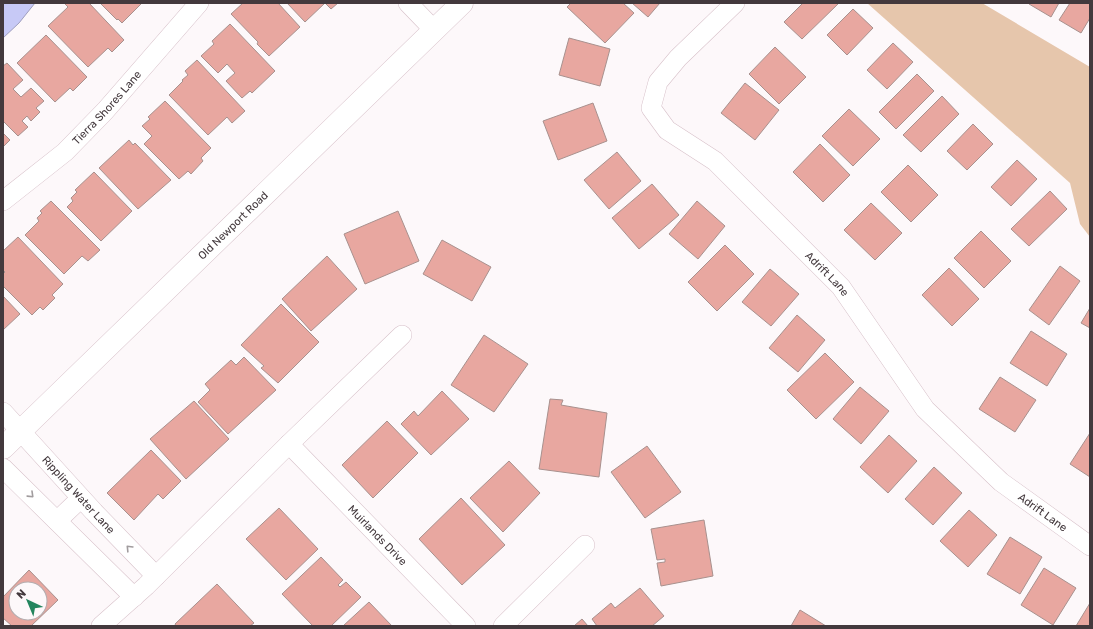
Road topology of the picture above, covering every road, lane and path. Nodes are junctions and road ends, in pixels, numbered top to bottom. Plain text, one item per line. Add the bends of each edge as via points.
1 (199, 3) edge
2 (408, 3) edge
3 (462, 3) edge
4 (735, 3) edge
5 (434, 30) junction
6 (3, 201) edge
7 (402, 335) dead end
8 (3, 412) edge
9 (21, 430) junction
10 (289, 444) junction
11 (3, 448) edge
12 (3, 468) edge
13 (81, 498) junction
14 (57, 520) junction
15 (585, 545) dead end
16 (1090, 546) edge
17 (156, 576) junction
18 (134, 597) junction
19 (102, 626) edge
20 (466, 626) edge
21 (503, 626) edge

1 - 6 street, Tierra Shores Lane via 105,111 65,152
2 - 5 street
3 - 5 street, Old Newport Road
4 - 16 street, Adrift Lane via 678,58 658,82 651,108 667,130 715,161 841,287 925,409 1001,482
5 - 9 street, Old Newport Road
7 - 10 street
8 - 9 street, Rippling Water Lane
9 - 11 street, Old Newport Road
9 - 13 street, Rippling Water Lane
10 - 17 street
10 - 20 street, Muirlands Drive
12 -> 14 street
13 - 14 street
17 -> 13 street, Rippling Water Lane
14 - 18 street
15 - 21 street
17 - 18 street
18 - 19 street

